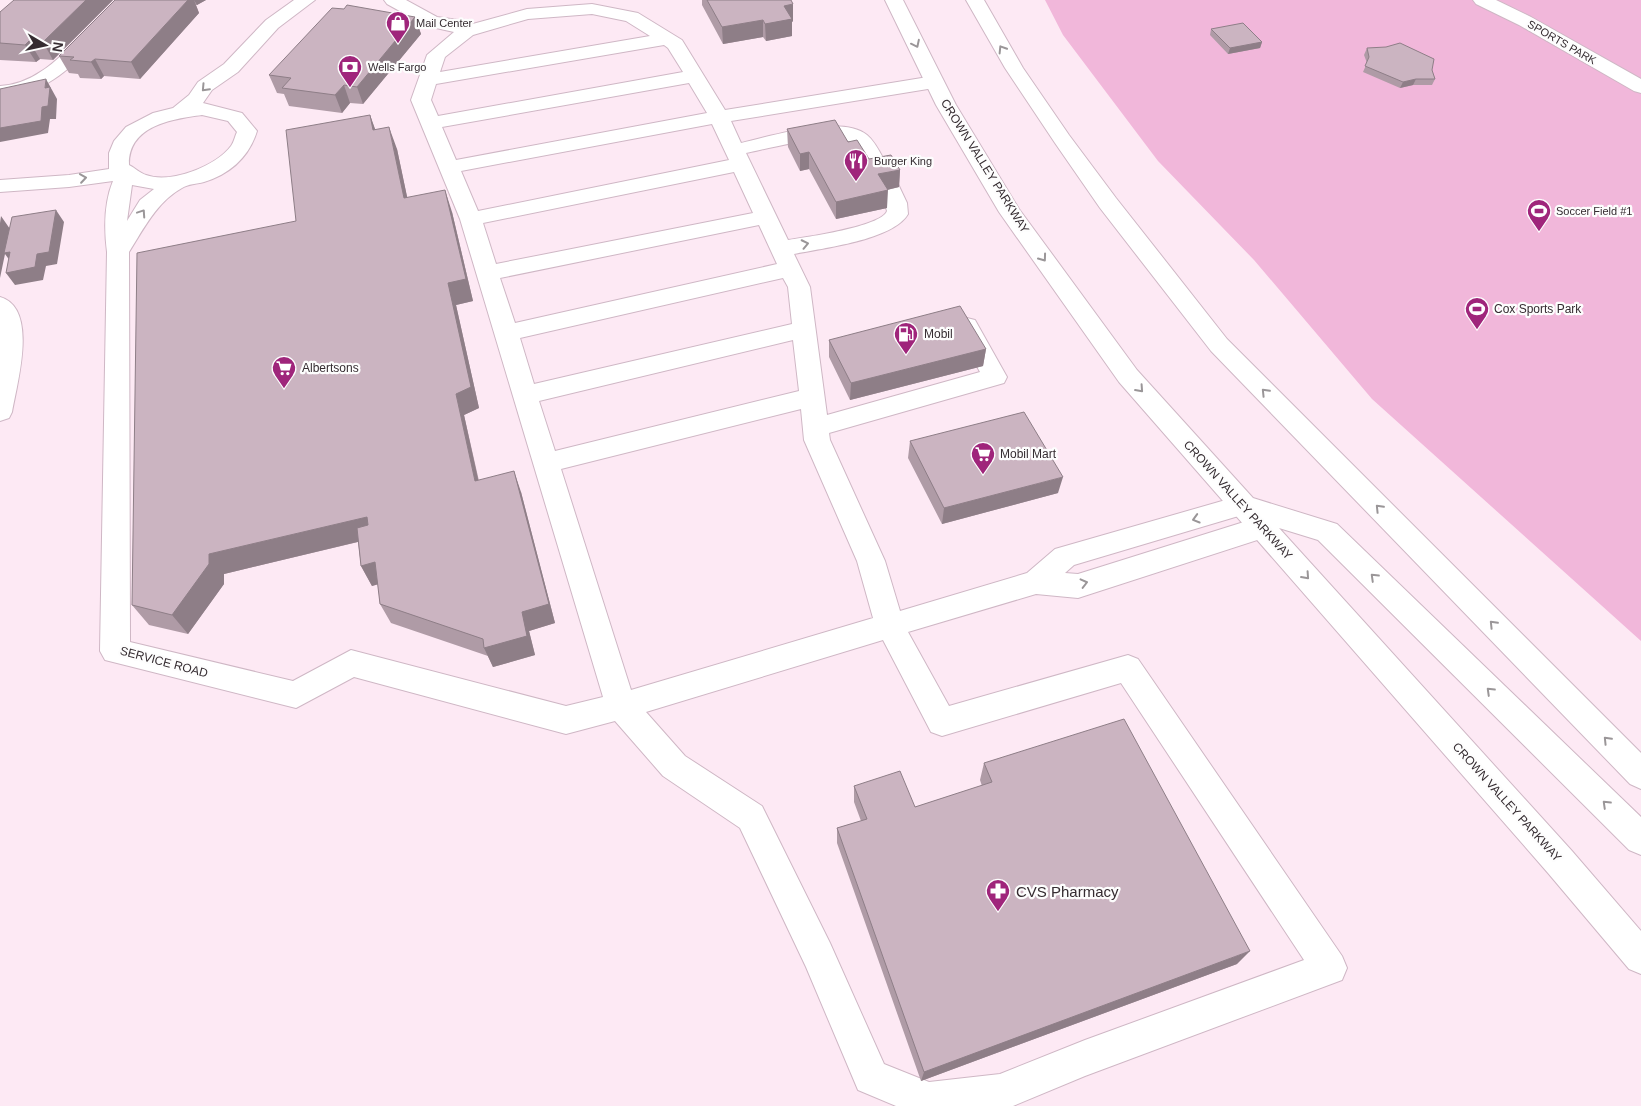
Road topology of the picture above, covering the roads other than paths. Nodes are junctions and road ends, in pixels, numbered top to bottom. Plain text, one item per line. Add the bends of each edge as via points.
1 (306, 0) edge
2 (393, 0) edge
3 (894, 0) edge
4 (975, 0) edge
5 (1482, 0) edge
6 (437, 4) dead end
7 (105, 22) edge
8 (460, 28) junction
9 (667, 39) junction
10 (231, 68) junction
11 (694, 76) junction
12 (427, 80) junction
13 (934, 82) junction
14 (1641, 87) edge
15 (0, 92) edge
16 (227, 98) junction
17 (182, 111) junction
18 (719, 117) junction
19 (431, 123) junction
20 (118, 152) junction
21 (738, 157) junction
22 (450, 167) junction
23 (125, 174) junction
24 (175, 183) junction
25 (0, 185) edge
26 (766, 216) junction
27 (471, 219) junction
28 (118, 252) junction
29 (786, 259) junction
30 (488, 273) junction
31 (0, 305) edge
32 (948, 311) edge
33 (506, 334) junction
34 (814, 338) junction
35 (525, 395) junction
36 (813, 397) junction
37 (0, 412) edge
38 (816, 427) junction
39 (546, 464) junction
40 (1243, 505) junction
41 (1263, 527) junction
42 (1036, 582) junction
43 (890, 626) junction
44 (621, 706) junction
45 (1641, 774) edge
46 (1641, 838) edge
47 (1641, 957) edge

1 - 10 main road via 272,24
2 - 8 main road via 433,22
3 -> 13 main road, CROWN VALLEY PARKWAY
45 -> 4 main road via 1219,345 1062,139 1014,68
5 - 14 main road, SPORTS PARK via 1540,28
6 - 8 main road via 452,13
7 - 15 main road via 65,63 45,78 28,87
8 - 9 main road via 527,14 592,9 632,17
8 - 12 main road via 436,55
9 - 11 main road via 675,44
9 - 12 main road
10 - 16 main road
10 -> 17 main road via 205,86
11 - 18 main road
11 - 19 main road
12 - 19 main road via 421,100
13 - 18 main road
13 -> 40 main road, CROWN VALLEY PARKWAY via 1010,212 1128,376
16 - 17 main road via 202,110
16 - 24 main road via 245,126 248,135 245,145 238,155 211,173
17 - 20 main road via 148,123 132,133
18 - 21 main road
18 - 22 main road
19 - 22 main road
20 - 23 main road via 119,168
20 - 25 main road
21 - 26 main road
21 - 27 main road
29 -> 21 main road via 829,238 864,231 895,218 898,208 886,181 859,138 847,132 772,142
22 - 27 main road
23 - 24 main road via 147,182
25 -> 23 main road
23 - 28 main road via 120,183 115,238
28 -> 24 main road via 148,204
26 - 29 main road
26 - 30 main road
27 - 30 main road
28 - 44 main road, SERVICE ROAD via 115,651 296,695 351,663 566,720
29 - 33 main road
29 - 34 main road via 799,287
30 - 33 main road
31 - 37 main road via 8,314 12,346
32 - 38 main road via 958,309 995,377
33 - 35 main road
34 - 35 main road
34 - 36 main road
35 - 39 main road
36 - 38 main road
36 - 39 main road
38 - 43 main road via 817,440 871,561
39 - 44 main road
40 - 41 main road, CROWN VALLEY PARKWAY
40 -> 42 main road via 1065,557
46 -> 40 main road via 1327,532
42 -> 41 main road via 1078,586
41 -> 47 main road, CROWN VALLEY PARKWAY
42 - 43 main road
43 - 44 main road
43 - 44 main road via 942,722 1128,668 1330,968 1085,1058 1000,1093 929,1102 871,1077 818,955 751,817 674,766

